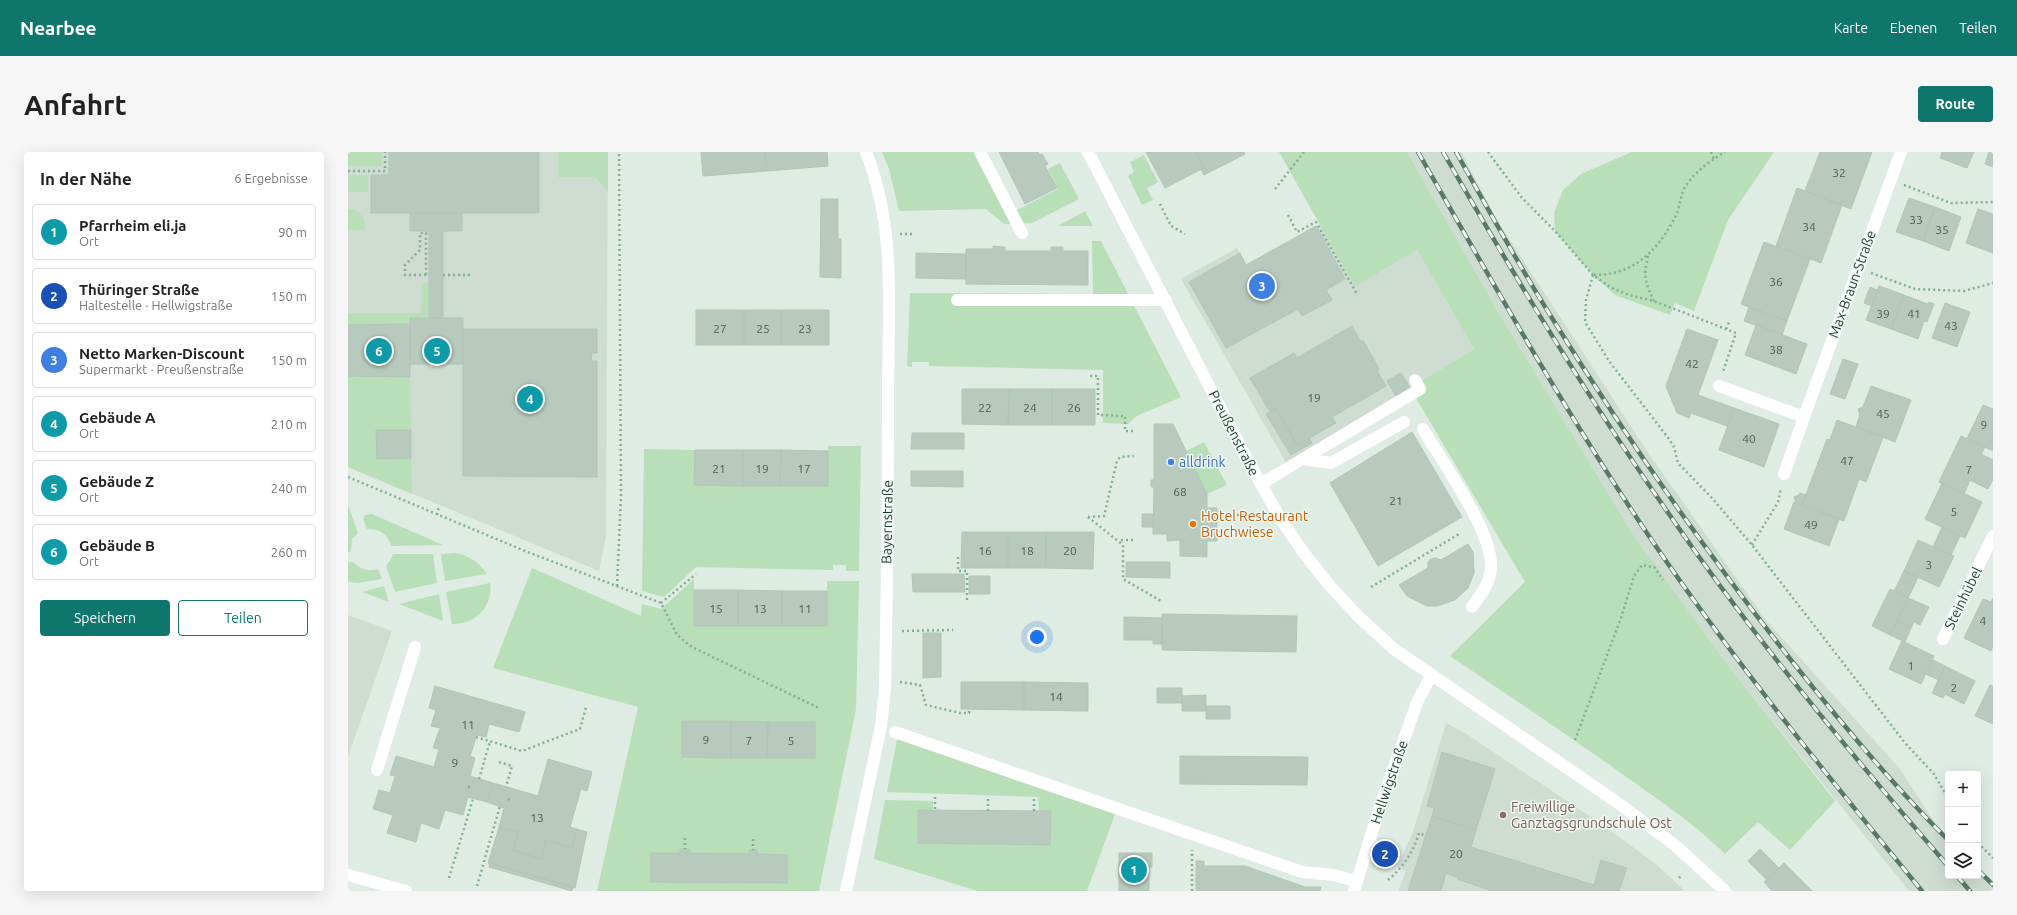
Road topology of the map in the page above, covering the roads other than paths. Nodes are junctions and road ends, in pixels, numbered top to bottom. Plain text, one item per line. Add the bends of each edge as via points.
1 (866, 152) edge
2 (980, 152) edge
3 (1088, 152) edge
4 (1901, 152) edge
5 (1022, 233) dead end
6 (957, 300) dead end
7 (1166, 300) junction
8 (1415, 380) dead end
9 (1719, 386) road end
10 (1804, 417) junction
11 (1404, 422) dead end
12 (1423, 430) dead end
13 (1304, 459) junction
14 (1784, 474) road end
15 (1261, 484) junction
16 (1993, 536) edge
17 (1472, 607) dead end
18 (1943, 639) dead end
19 (414, 647) dead end
20 (1431, 676) junction
21 (894, 732) dead end
22 (377, 770) dead end
23 (348, 875) edge
24 (1356, 886) edge
25 (406, 891) edge
26 (846, 891) edge
27 (1725, 891) edge

1 - 26 street, Bayernstraße via 881,198 889,256 885,688 884,710
2 - 5 street
3 - 7 street, Preußenstraße
4 - 10 street, Max-Braun-Straße
6 - 7 street
7 - 15 street, Preußenstraße
8 - 13 street via 1420,389
9 - 10 street
10 - 14 street, Max-Braun-Straße
11 - 13 street via 1331,463
12 - 17 street via 1474,514 1488,543 1491,569 1486,587
13 - 15 street
15 - 20 street, Preußenstraße via 1303,552 1330,585 1360,618 1394,649
16 - 18 street, Steinhübel
19 - 22 street
20 - 24 street, Hellwigstraße via 1415,708
20 - 27 street, Preußenstraße via 1618,803 1676,846
21 - 24 street via 1302,872 1334,875
23 - 25 street

